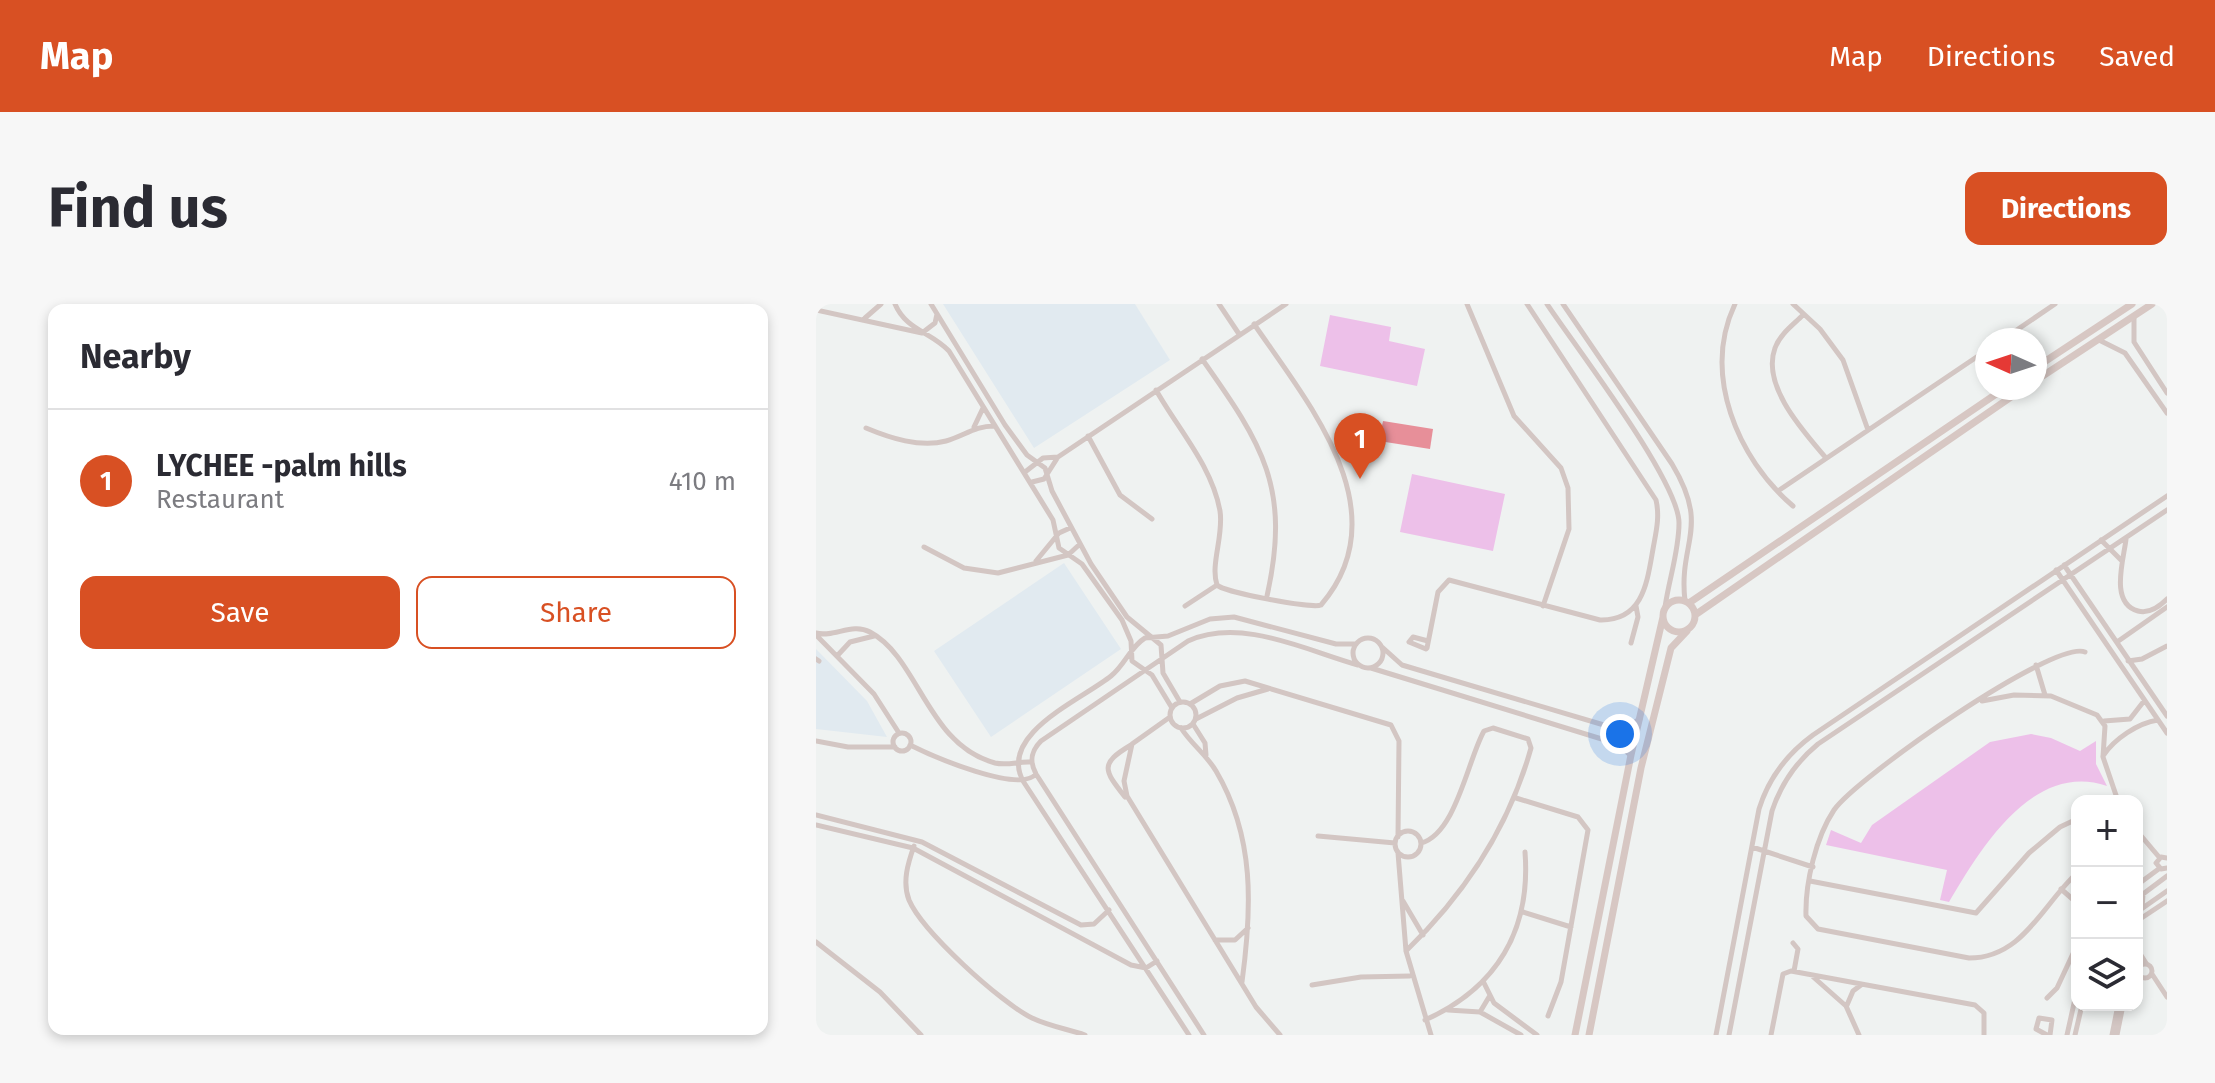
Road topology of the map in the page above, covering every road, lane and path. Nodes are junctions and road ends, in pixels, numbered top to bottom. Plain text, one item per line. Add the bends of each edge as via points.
1 (881, 304) edge
2 (895, 304) edge
3 (931, 304) edge
4 (1219, 304) edge
5 (1286, 304) edge
6 (1467, 304) edge
7 (1527, 304) edge
8 (1547, 304) edge
9 (1563, 304) edge
10 (1735, 304) edge
11 (1793, 304) edge
12 (2055, 304) edge
13 (2132, 304) edge
14 (2152, 304) edge
15 (816, 310) edge
16 (937, 314) junction
17 (1803, 315) junction
18 (2134, 316) junction
19 (864, 318) junction
20 (1254, 324) junction
21 (2020, 328) edge
22 (922, 333) junction
23 (1239, 334) junction
24 (2099, 340) junction
25 (1975, 358) edge
26 (1202, 359) junction
27 (2047, 360) edge
28 (2047, 373) edge
29 (1156, 390) junction
30 (2167, 393) edge
31 (1991, 400) edge
32 (2001, 400) edge
33 (983, 408) junction
34 (2167, 413) edge
35 (1973, 415) junction
36 (994, 426) junction
37 (866, 428) dead end
38 (973, 428) junction
39 (1868, 430) junction
40 (1087, 436) junction
41 (1058, 457) junction
42 (1826, 458) junction
43 (1037, 461) junction
44 (1672, 464) junction
45 (1025, 472) junction
46 (1660, 472) junction
47 (1047, 476) junction
48 (1032, 482) junction
49 (1778, 491) junction
50 (2167, 496) edge
51 (2158, 501) junction
52 (1793, 506) dead end
53 (2167, 509) edge
54 (1152, 519) dead end
55 (1070, 528) junction
56 (1055, 538) junction
57 (2126, 539) junction
58 (2101, 540) junction
59 (1080, 544) junction
60 (924, 547) dead end
61 (2109, 550) junction
62 (1068, 555) junction
63 (1035, 562) junction
64 (2122, 562) junction
65 (2064, 565) junction
66 (2056, 570) junction
67 (2071, 575) junction
68 (2064, 580) junction
69 (1217, 585) junction
70 (1267, 596) junction
71 (2167, 599) edge
72 (1687, 602) junction
73 (1185, 606) dead end
74 (1543, 606) junction
75 (1636, 606) junction
76 (1665, 607) junction
77 (2167, 607) edge
78 (1695, 615) junction
79 (1663, 617) junction
80 (1687, 631) junction
81 (816, 634) edge
82 (875, 636) junction
83 (1150, 637) junction
84 (1428, 641) dead end
85 (2117, 642) junction
86 (1631, 643) dead end
87 (1356, 644) junction
88 (2167, 646) edge
89 (1382, 647) junction
90 (1132, 650) junction
91 (2085, 652) dead end
92 (837, 656) junction
93 (2146, 657) junction
94 (1162, 659) junction
95 (2129, 660) junction
96 (1358, 665) junction
97 (2036, 665) junction
98 (2121, 666) junction
99 (1371, 668) junction
100 (1144, 671) junction
101 (2139, 676) junction
102 (1172, 688) junction
103 (1268, 689) junction
104 (1164, 693) junction
105 (2045, 695) junction
106 (1506, 696) junction
107 (2144, 700) junction
108 (1180, 702) junction
109 (1978, 703) junction
110 (1190, 704) junction
111 (1172, 708) junction
112 (2164, 708) edge
113 (1502, 709) junction
114 (2136, 714) junction
115 (2167, 716) edge
116 (1170, 717) junction
117 (1641, 719) junction
118 (2158, 720) junction
119 (1194, 721) junction
120 (2103, 721) junction
121 (2126, 721) junction
122 (2142, 724) junction
123 (1181, 728) junction
124 (1614, 728) junction
125 (2132, 731) junction
126 (899, 733) junction
127 (2167, 733) edge
128 (816, 741) edge
129 (1610, 741) junction
130 (1132, 744) junction
131 (910, 745) junction
132 (895, 747) junction
133 (1206, 755) junction
134 (1631, 755) junction
135 (2103, 757) junction
136 (1031, 762) junction
137 (1017, 764) junction
138 (1036, 774) junction
139 (1023, 781) junction
140 (2116, 795) edge
141 (1516, 798) junction
142 (1130, 804) junction
143 (816, 815) edge
144 (2071, 822) edge
145 (816, 825) edge
146 (1318, 836) dead end
147 (2143, 838) edge
148 (917, 840) junction
149 (1396, 840) junction
150 (1421, 843) junction
151 (1752, 847) junction
152 (913, 848) junction
153 (1764, 850) junction
154 (1525, 852) dead end
155 (1398, 853) junction
156 (2159, 857) junction
157 (2167, 858) edge
158 (1813, 867) junction
159 (2163, 868) edge
160 (2167, 876) edge
161 (2071, 879) edge
162 (1810, 881) junction
163 (2143, 881) edge
164 (2061, 889) junction
165 (2167, 891) edge
166 (2143, 894) edge
167 (2071, 898) edge
168 (1402, 900) junction
169 (2167, 901) edge
170 (2143, 907) edge
171 (1110, 910) junction
172 (1523, 912) junction
173 (2143, 917) edge
174 (1068, 918) junction
175 (1081, 925) junction
176 (1064, 927) junction
177 (1571, 927) junction
178 (1249, 928) junction
179 (1139, 932) junction
180 (1076, 934) junction
181 (1423, 935) junction
182 (1127, 939) junction
183 (1215, 940) junction
184 (816, 942) edge
185 (1793, 943) dead end
186 (1406, 951) junction
187 (2071, 958) edge
188 (2143, 958) edge
189 (1157, 961) junction
190 (2147, 964) junction
191 (2143, 966) edge
192 (1146, 968) junction
193 (1794, 971) junction
194 (2152, 973) junction
195 (1809, 974) junction
196 (1411, 976) junction
197 (2144, 979) edge
198 (1484, 982) junction
199 (1242, 983) junction
200 (1862, 984) junction
201 (1312, 985) dead end
202 (1489, 997) junction
203 (2167, 997) edge
204 (2047, 998) dead end
205 (1580, 1005) junction
206 (1846, 1006) junction
207 (1594, 1008) junction
208 (1447, 1010) junction
209 (2072, 1011) edge
210 (2080, 1011) edge
211 (2119, 1011) edge
212 (1480, 1012) junction
213 (1548, 1016) dead end
214 (1425, 1020) junction
215 (2115, 1031) edge
216 (1430, 1033) edge
217 (1532, 1034) edge
218 (921, 1035) edge
219 (1085, 1035) edge
220 (1189, 1035) edge
221 (1204, 1035) edge
222 (1280, 1035) edge
223 (1422, 1035) edge
224 (1521, 1035) edge
225 (1575, 1035) edge
226 (1589, 1035) edge
227 (1716, 1035) edge
228 (1729, 1035) edge
229 (1771, 1035) edge
230 (1859, 1035) edge
231 (1984, 1035) edge
232 (2067, 1035) edge
233 (2075, 1035) edge

1 - 19 street
2 - 22 street via 904,320
3 - 16 street
4 - 23 street
5 - 20 street
6 - 74 street via 1514,416 1561,468 1568,488 1569,529
7 - 75 street via 1656,500 1658,523 1647,584
8 - 46 street
9 - 44 street
10 - 49 street via 1720,354 1723,394 1742,439
11 - 17 street
12 - 21 street
13 - 27 street
14 - 18 street
15 - 19 street
16 - 22 street via 935,323
16 - 43 street via 1005,425
17 - 39 street via 1843,360
17 - 42 street via 1775,348 1772,372 1793,414
18 - 24 street
18 - 30 street via 2134,342
19 - 22 street
20 - 23 street
20 - 70 street via 1328,436 1351,502 1349,547 1324,603 1310,608
22 - 33 street via 949,351
23 - 26 street
24 - 28 street
24 - 34 street via 2125,353
25 - 39 street
26 - 29 street
26 - 70 street via 1255,437 1270,476 1277,517
29 - 40 street
29 - 69 street via 1215,492 1221,520
31 - 35 street
32 - 35 street
33 - 36 street
33 - 38 street
35 - 72 street
35 - 78 street
36 - 38 street
36 - 45 street
37 - 38 street via 934,443
39 - 42 street
40 - 41 street
40 - 54 street via 1120,495
41 - 43 street
41 - 47 street
42 - 49 street
43 - 45 street
43 - 47 street
44 - 46 street
44 - 72 street via 1693,516
45 - 48 street
46 - 76 street via 1679,522
47 - 48 street
47 - 55 street
48 - 56 street via 1053,520
49 - 52 street
50 - 51 street
51 - 53 street
51 - 58 street
53 - 57 street
55 - 56 street
55 - 59 street
56 - 62 street
56 - 63 street
57 - 61 street
57 - 64 street
58 - 61 street
58 - 65 street
59 - 62 street
59 - 83 street via 1127,617
60 - 63 street via 975,572 1010,572
61 - 64 street
61 - 67 street
62 - 63 street
62 - 90 street via 1082,564 1122,620
64 - 71 street via 2121,593 2133,609 2148,611
65 - 66 street
65 - 67 street
66 - 68 street
66 - 151 street via 1796,748 1768,786
67 - 68 street
67 - 85 street
68 - 98 street
68 - 153 street via 1811,750 1780,791
69 - 70 street via 1226,592
69 - 73 street
72 - 76 street via 1676,600
72 - 78 street
74 - 75 street via 1609,621
74 - 84 street via 1449,580 1438,592
75 - 86 street
76 - 79 street
77 - 85 street
78 - 80 street
79 - 80 street via 1669,629
79 - 117 street
80 - 207 street via 1671,648 1648,740
81 - 82 street via 861,629
81 - 92 street
82 - 92 street via 850,642
82 - 137 street via 955,739 988,760
83 - 87 street via 1234,617 1336,644
83 - 90 street
83 - 94 street via 1161,645
85 - 95 street
87 - 89 street via 1368,638
87 - 96 street via 1353,657
88 - 93 street
89 - 99 street via 1382,659
89 - 106 street via 1402,665
90 - 100 street via 1132,661
90 - 137 street via 1111,676 1026,738
91 - 97 street via 2074,650
92 - 126 street via 883,705
93 - 95 street
93 - 101 street
94 - 96 street via 1201,636 1228,631
94 - 100 street
94 - 102 street
95 - 98 street
95 - 101 street
96 - 99 street
97 - 105 street
97 - 109 street
98 - 107 street
99 - 113 street
100 - 104 street
100 - 136 street via 1041,741
101 - 112 street
102 - 104 street
102 - 108 street
103 - 110 street via 1232,682
103 - 119 street via 1237,698
103 - 149 street via 1386,722 1395,730
104 - 111 street
105 - 109 street
105 - 120 street via 2073,703
106 - 113 street
106 - 124 street
107 - 114 street
107 - 118 street
108 - 110 street
108 - 111 street
109 - 158 street via 1852,789 1827,821
110 - 119 street
111 - 116 street
112 - 115 street
113 - 129 street
114 - 121 street
114 - 122 street
116 - 123 street
116 - 130 street
117 - 124 street
117 - 134 street
118 - 122 street
118 - 127 street
119 - 123 street
119 - 133 street
120 - 121 street
120 - 135 street
121 - 125 street
122 - 125 street
123 - 133 street via 1194,748
124 - 129 street
125 - 135 street
126 - 131 street via 910,737
126 - 132 street
128 - 132 street
129 - 134 street
130 - 142 street via 1124,781
130 - 142 street via 1112,756 1107,766
131 - 132 street via 901,751
131 - 139 street via 968,770
133 - 178 street via 1241,829
134 - 205 street
135 - 140 street
136 - 137 street
136 - 138 street
137 - 139 street
138 - 139 street
138 - 179 street
139 - 171 street
141 - 150 street via 1531,744 1520,734 1488,728 1440,829
141 - 177 street via 1578,817 1587,825
141 - 181 street via 1476,869
142 - 183 street
143 - 148 street
144 - 162 street via 2029,853 1976,913
145 - 152 street
146 - 149 street
147 - 156 street
148 - 152 street
148 - 174 street
149 - 150 street via 1413,832
149 - 155 street
150 - 155 street via 1415,855
151 - 153 street
151 - 227 street
152 - 176 street
152 - 219 street via 906,888 924,921 1012,1007
153 - 158 street
153 - 228 street
154 - 172 street
155 - 168 street
156 - 157 street
156 - 159 street via 2156,863
158 - 162 street
159 - 160 street
159 - 163 street
160 - 166 street
161 - 164 street
162 - 164 street via 1806,916 1814,928 1969,958 1990,956 2015,944
164 - 167 street
165 - 170 street
168 - 181 street
168 - 186 street
169 - 173 street
171 - 175 street via 1094,924
171 - 182 street
172 - 177 street
172 - 198 street via 1513,943
174 - 175 street
174 - 176 street
175 - 180 street
176 - 180 street
177 - 213 street via 1561,982
178 - 183 street via 1235,940
178 - 199 street
179 - 182 street
179 - 189 street
180 - 192 street
181 - 186 street
182 - 192 street
183 - 199 street
184 - 218 street via 860,974
185 - 193 street via 1798,949
186 - 196 street
187 - 204 street
188 - 190 street
189 - 192 street
189 - 221 street
190 - 191 street
190 - 194 street
192 - 220 street
193 - 195 street
193 - 229 street via 1783,974
194 - 197 street
194 - 203 street
195 - 200 street
195 - 206 street
196 - 201 street
196 - 214 street
198 - 202 street
198 - 208 street
199 - 222 street
200 - 206 street
200 - 231 street via 1979,1007 1985,1016
202 - 212 street
202 - 217 street
205 - 207 street
205 - 225 street
206 - 230 street
207 - 226 street
208 - 212 street
208 - 214 street
209 - 232 street
210 - 233 street
211 - 215 street
212 - 224 street
214 - 216 street
216 - 223 street

